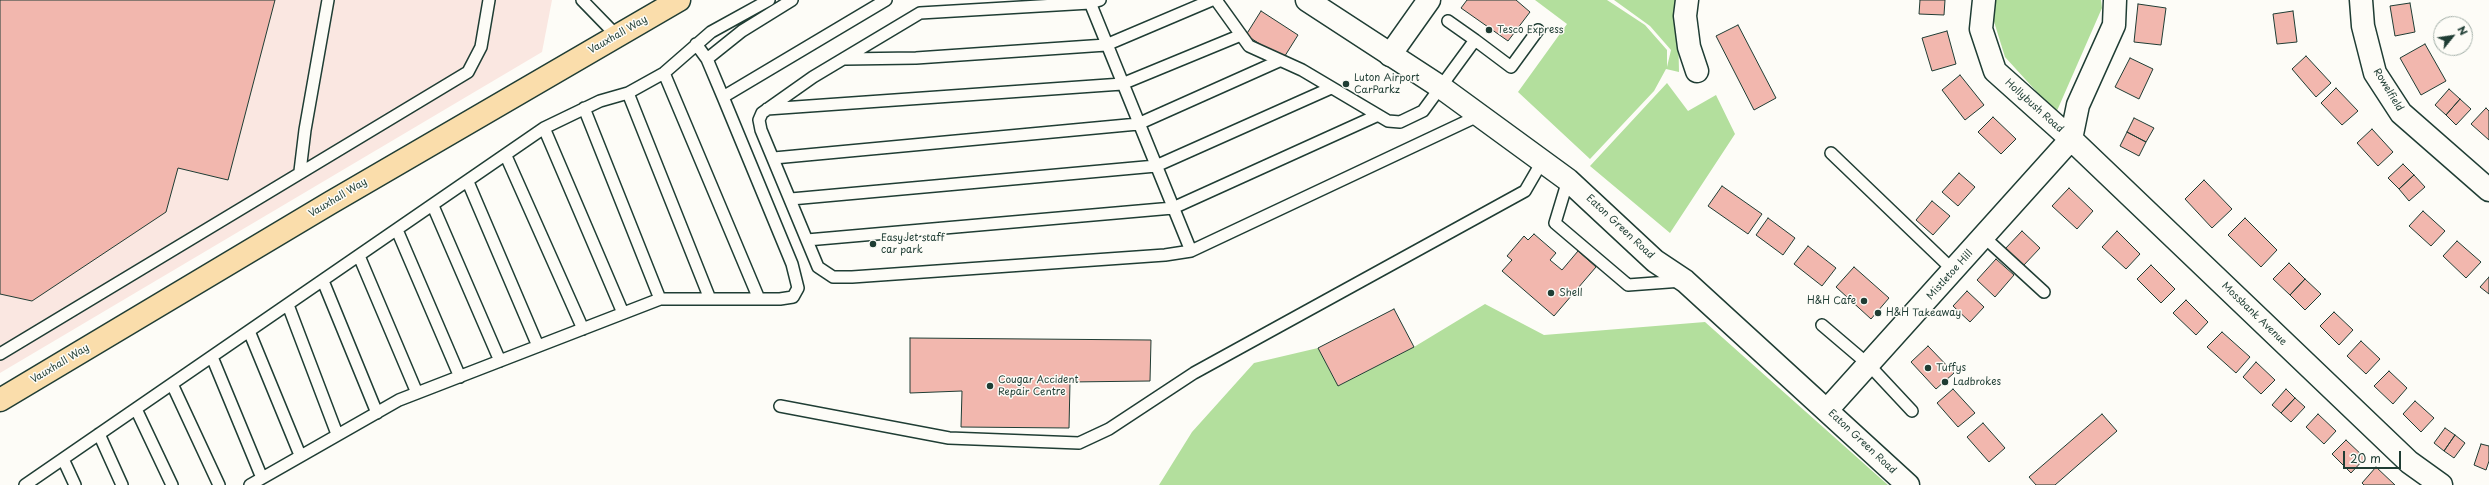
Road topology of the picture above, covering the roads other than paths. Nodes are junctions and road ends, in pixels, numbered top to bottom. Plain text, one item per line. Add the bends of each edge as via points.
1 (328, 0) edge
2 (489, 0) edge
3 (582, 0) edge
4 (679, 0) edge
5 (769, 0) edge
6 (792, 0) edge
7 (886, 0) edge
8 (1212, 0) edge
9 (1216, 0) edge
10 (1307, 0) edge
11 (1429, 0) edge
12 (1687, 0) edge
13 (1984, 0) edge
14 (2115, 0) edge
15 (2361, 0) edge
16 (1093, 1) edge
17 (1448, 21) dead end
18 (1538, 30) dead end
19 (1241, 35) junction
20 (617, 36) junction
21 (1476, 40) junction
22 (696, 44) junction
23 (1106, 45) junction
24 (1390, 55) junction
25 (706, 59) junction
26 (844, 59) junction
27 (1279, 61) junction
28 (1697, 71) dead end
29 (664, 73) junction
30 (1122, 84) junction
31 (1331, 88) junction
32 (1442, 88) junction
33 (628, 93) junction
34 (723, 97) junction
35 (584, 108) junction
36 (767, 109) junction
37 (1480, 115) junction
38 (1376, 116) junction
39 (1138, 124) junction
40 (544, 128) junction
41 (2071, 139) junction
42 (1831, 153) dead end
43 (506, 156) junction
44 (774, 158) junction
45 (1543, 160) junction
46 (1156, 166) junction
47 (300, 171) junction
48 (1568, 180) junction
49 (468, 182) junction
50 (2489, 190) edge
51 (791, 199) junction
52 (433, 206) junction
53 (1173, 208) junction
54 (397, 230) junction
55 (1984, 238) junction
56 (807, 240) junction
57 (1190, 251) junction
58 (359, 256) junction
59 (1954, 271) junction
60 (323, 281) junction
61 (1684, 281) junction
62 (2044, 292) dead end
63 (660, 299) junction
64 (710, 299) junction
65 (759, 299) junction
66 (288, 305) junction
67 (623, 313) junction
68 (1822, 324) dead end
69 (583, 329) junction
70 (249, 331) junction
71 (538, 346) junction
72 (0, 354) edge
73 (212, 357) junction
74 (500, 361) junction
75 (1869, 365) junction
76 (460, 377) junction
77 (172, 384) junction
78 (417, 393) junction
79 (0, 400) edge
80 (780, 406) dead end
81 (136, 409) junction
82 (1827, 410) junction
83 (1912, 411) dead end
84 (377, 413) junction
85 (99, 434) junction
86 (337, 434) junction
87 (300, 456) junction
88 (63, 459) junction
89 (262, 478) junction
90 (27, 484) edge
91 (74, 485) edge
92 (122, 485) edge
93 (172, 485) edge
94 (219, 485) edge
95 (250, 485) edge
96 (1908, 485) edge
97 (2441, 485) edge

1 - 47 lane
2 - 47 lane via 481,47 468,72
3 - 20 lane
4 - 20 main road, Vauxhall Way
5 - 22 lane
6 - 25 lane via 742,31
7 - 34 lane
8 - 23 lane
9 - 19 lane
10 - 24 street, Eaton Green Road
11 - 24 street
12 - 28 street via 1685,16 1689,47
13 - 41 street, Hollybush Road via 1981,30 1995,71
14 - 41 street, Hollybush Road via 2114,25 2078,105
15 - 50 street, Rowelfield via 2363,26 2375,72 2401,113
16 - 23 lane
16 - 26 lane via 920,14
17 - 21 lane
18 - 21 lane via 1511,67
19 - 27 lane via 1249,46
19 - 30 lane
20 - 79 main road, Vauxhall Way
21 - 32 lane
22 - 25 lane
22 - 29 lane
23 - 26 lane via 916,58
23 - 30 lane
24 - 32 street, Eaton Green Road
25 - 34 lane
26 - 36 lane
27 - 31 lane via 1302,70
27 - 39 lane
29 - 33 lane
29 - 65 lane
30 - 36 lane
30 - 39 lane
31 - 38 lane
31 - 46 lane
32 - 37 street, Eaton Green Road
32 - 38 lane via 1423,112 1400,122
33 - 35 lane
33 - 64 lane
34 - 65 lane via 792,264 798,288 793,297
35 - 40 lane
35 - 63 lane
36 - 44 lane via 759,120
37 - 45 street, Eaton Green Road
37 - 57 lane
38 - 53 lane
39 - 44 lane
39 - 46 lane
40 - 43 lane
40 - 67 lane
41 - 55 street, Mistletoe Hill
41 - 97 street, Mossbank Avenue via 2409,462
42 - 59 lane
43 - 49 lane
43 - 69 lane
44 - 51 lane
45 - 48 street, Eaton Green Road
45 - 80 lane via 1525,191 1194,373 1109,430 1078,443 949,438
46 - 51 lane
46 - 53 lane
47 - 72 lane
48 - 61 street, Eaton Green Road via 1656,261
48 - 61 lane via 1555,222 1628,285
49 - 52 lane
49 - 71 lane
51 - 56 lane
52 - 54 lane
52 - 74 lane
53 - 56 lane
53 - 57 lane
54 - 58 lane
54 - 76 lane
55 - 59 street, Mistletoe Hill
55 - 62 lane
56 - 57 lane via 818,267 833,277 1165,255
58 - 60 lane
58 - 78 lane
59 - 75 street, Mistletoe Hill
60 - 66 lane
60 - 84 lane
61 - 82 street, Eaton Green Road
63 - 64 lane
63 - 67 lane
64 - 65 lane
66 - 70 lane
66 - 86 lane
67 - 69 lane
68 - 75 lane
69 - 71 lane
70 - 73 lane
70 - 87 lane
71 - 74 lane
73 - 77 lane
73 - 89 lane
74 - 76 lane
75 - 82 street, Mistletoe Hill
75 - 83 lane
76 - 78 lane
77 - 81 lane
77 - 94 lane
78 - 84 lane
81 - 85 lane
81 - 93 lane
82 - 96 street, Eaton Green Road
84 - 86 lane
85 - 88 lane
85 - 92 lane
86 - 87 lane
87 - 89 lane
88 - 90 lane
88 - 91 lane
89 - 95 lane

